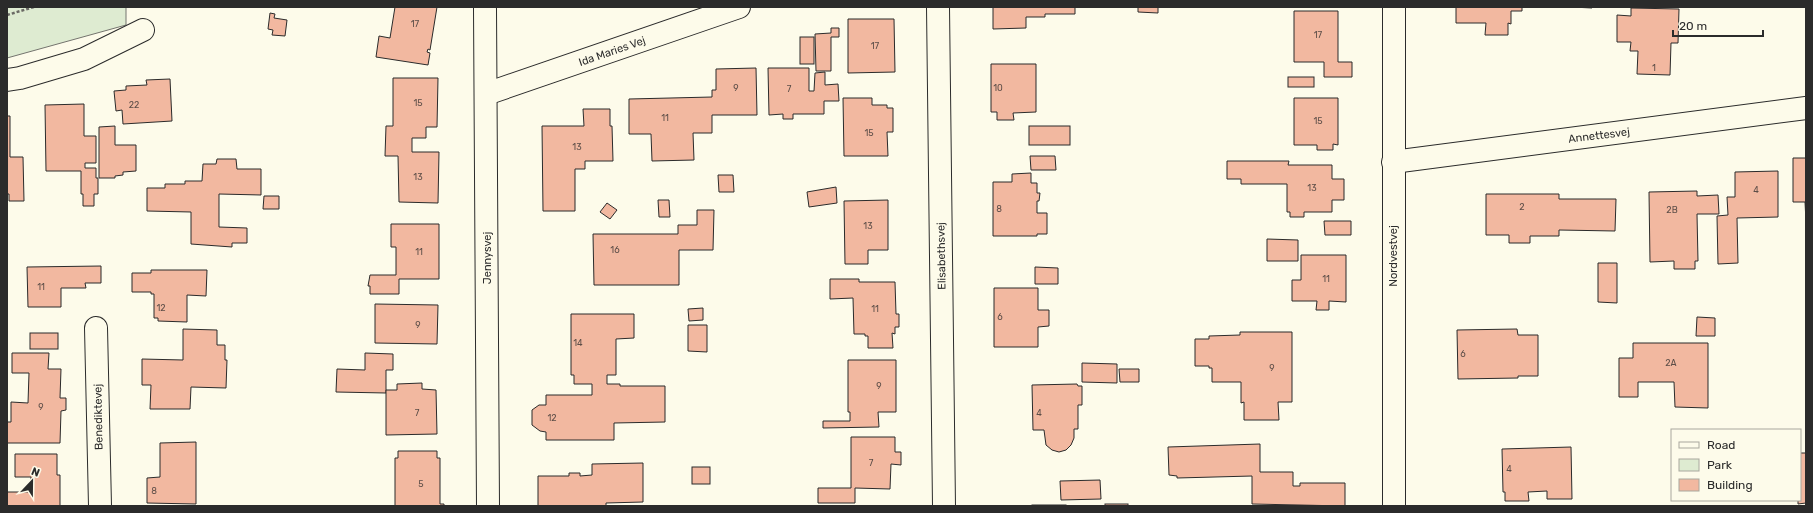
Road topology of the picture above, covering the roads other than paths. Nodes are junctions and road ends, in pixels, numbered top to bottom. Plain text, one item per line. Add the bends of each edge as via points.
1 (739, 7) edge
2 (938, 7) edge
3 (1394, 7) edge
4 (485, 9) dead end
5 (143, 30) dead end
6 (7, 80) edge
7 (486, 94) junction
8 (1806, 108) edge
9 (1393, 162) junction
10 (96, 328) dead end
11 (100, 506) edge
12 (488, 506) edge
13 (944, 506) edge
14 (1394, 506) edge

1 - 7 street, Ida Maries Vej
2 - 13 street, Elisabethsvej
3 - 9 street, Nordvestvej
4 - 7 street, Jennysvej
5 - 6 street via 84,59
7 - 12 street, Jennysvej
8 - 9 street, Annettesvej
9 - 14 street, Nordvestvej
10 - 11 street, Benediktevej

